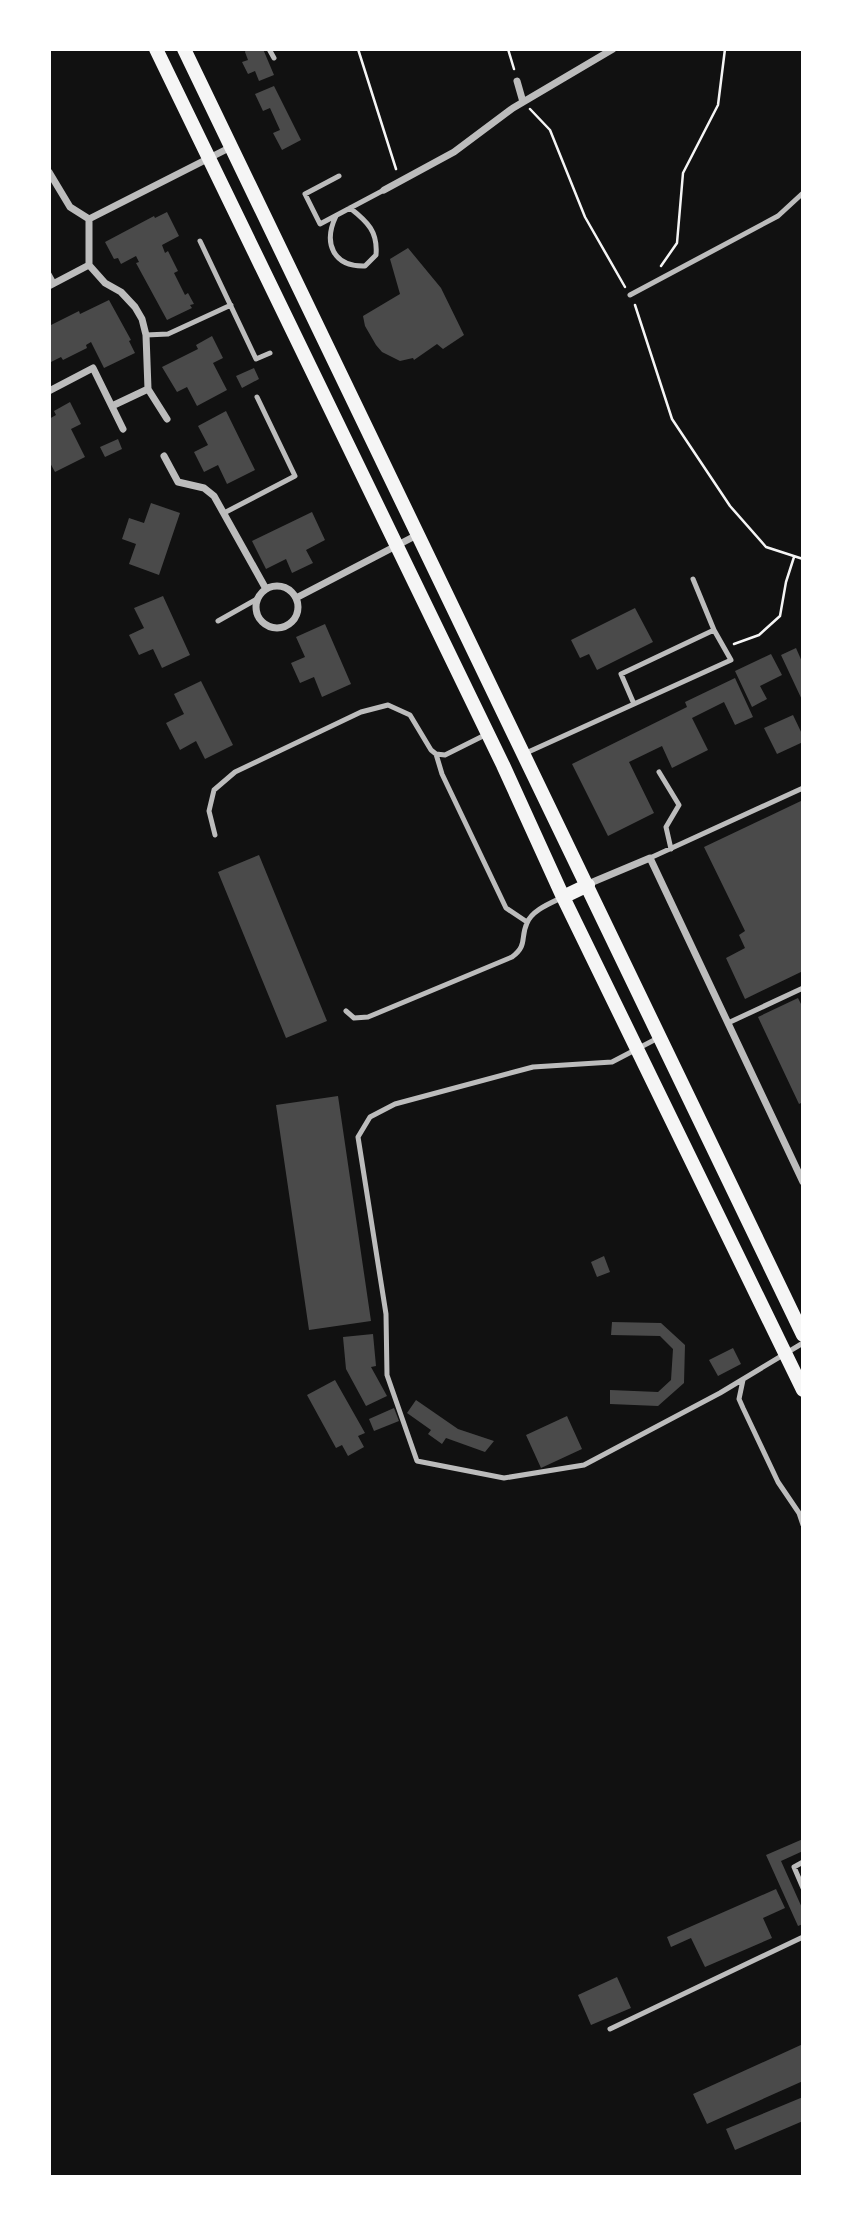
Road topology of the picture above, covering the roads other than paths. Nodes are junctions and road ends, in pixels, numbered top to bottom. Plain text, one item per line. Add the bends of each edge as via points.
1 (156, 49) edge
2 (184, 49) edge
3 (269, 49) edge
4 (613, 49) edge
5 (274, 58) dead end
6 (517, 81) road end
7 (523, 102) junction
8 (229, 148) junction
9 (207, 159) junction
10 (49, 172) edge
11 (339, 176) dead end
12 (384, 190) joint
13 (803, 193) edge
14 (350, 208) junction
15 (336, 216) junction
16 (89, 219) junction
17 (200, 242) dead end
18 (89, 265) junction
19 (49, 274) edge
20 (52, 285) edge
21 (630, 295) road end
22 (230, 305) junction
23 (146, 335) junction
24 (270, 353) dead end
25 (148, 389) junction
26 (49, 391) edge
27 (257, 397) dead end
28 (112, 406) junction
29 (167, 419) dead end
30 (123, 429) dead end
31 (164, 456) dead end
32 (224, 513) junction
33 (417, 535) junction
34 (396, 546) junction
35 (693, 579) dead end
36 (266, 589) junction
37 (296, 598) junction
38 (257, 599) junction
39 (218, 621) dead end
40 (714, 630) junction
41 (634, 704) junction
42 (487, 734) junction
43 (436, 754) junction
44 (523, 755) junction
45 (503, 765) junction
46 (659, 772) dead end
47 (803, 788) edge
48 (215, 835) dead end
49 (671, 849) junction
50 (650, 858) junction
51 (587, 885) junction
52 (563, 897) junction
53 (527, 922) junction
54 (803, 988) edge
55 (346, 1012) dead end
56 (728, 1023) junction
57 (659, 1038) junction
58 (638, 1048) junction
59 (803, 1182) edge
60 (803, 1335) edge
61 (803, 1343) edge
62 (785, 1353) junction
63 (744, 1379) junction
64 (803, 1390) edge
65 (803, 1525) edge
66 (803, 1862) edge
67 (803, 1888) edge
68 (803, 1937) edge
69 (610, 2029) dead end

1 - 9 main road
2 - 8 main road
3 - 5 lane
4 - 7 street
6 - 7 street
7 - 12 street via 454,152
8 - 9 street
8 - 33 main road
9 - 16 street
9 - 34 main road
10 - 16 street via 70,206
11 - 15 lane via 305,194 320,224
12 - 14 lane
13 - 21 lane via 778,216
14 - 15 lane
14 - 15 lane via 368,222 377,241 376,256 365,266 351,266 338,259 329,241
16 - 18 street
17 - 22 lane
18 - 20 street
18 - 23 street via 135,307
19 - 20 lane
22 - 23 lane via 169,334
22 - 24 lane via 256,359
23 - 25 street
25 - 28 street
25 - 29 street
26 - 28 street via 93,368
27 - 32 lane via 295,476
28 - 30 street
31 - 32 street via 178,482 204,488
32 - 36 street
33 - 34 street
33 - 44 main road
34 - 37 street
34 - 42 main road
35 - 40 lane
36 - 37 street via 287,588
36 - 38 street
37 - 38 street via 295,618 278,628 260,619
38 - 39 lane
40 - 41 lane via 621,674
40 - 41 lane via 731,660
41 - 44 lane
42 - 43 lane via 446,755
42 - 45 main road
43 - 48 lane via 410,715 388,705 360,712 235,772 214,789 209,811
43 - 53 lane via 506,908
44 - 45 main road
44 - 51 main road
45 - 52 main road
46 - 49 lane via 678,805 666,827
47 - 49 lane
49 - 50 lane
50 - 51 street
50 - 56 street
51 - 52 main road
51 - 57 main road
52 - 53 lane via 538,910
52 - 58 main road
53 - 55 lane via 523,946 512,957 368,1017 354,1018
54 - 56 lane
56 - 59 street
57 - 58 lane
57 - 60 main road
58 - 62 main road
58 - 63 lane via 612,1062 533,1067 395,1104 370,1117 358,1137 386,1314 387,1375 416,1461 504,1478 584,1465
61 - 62 lane
62 - 63 lane
62 - 64 main road
63 - 65 lane via 739,1399
66 - 67 lane via 793,1867
68 - 69 lane

